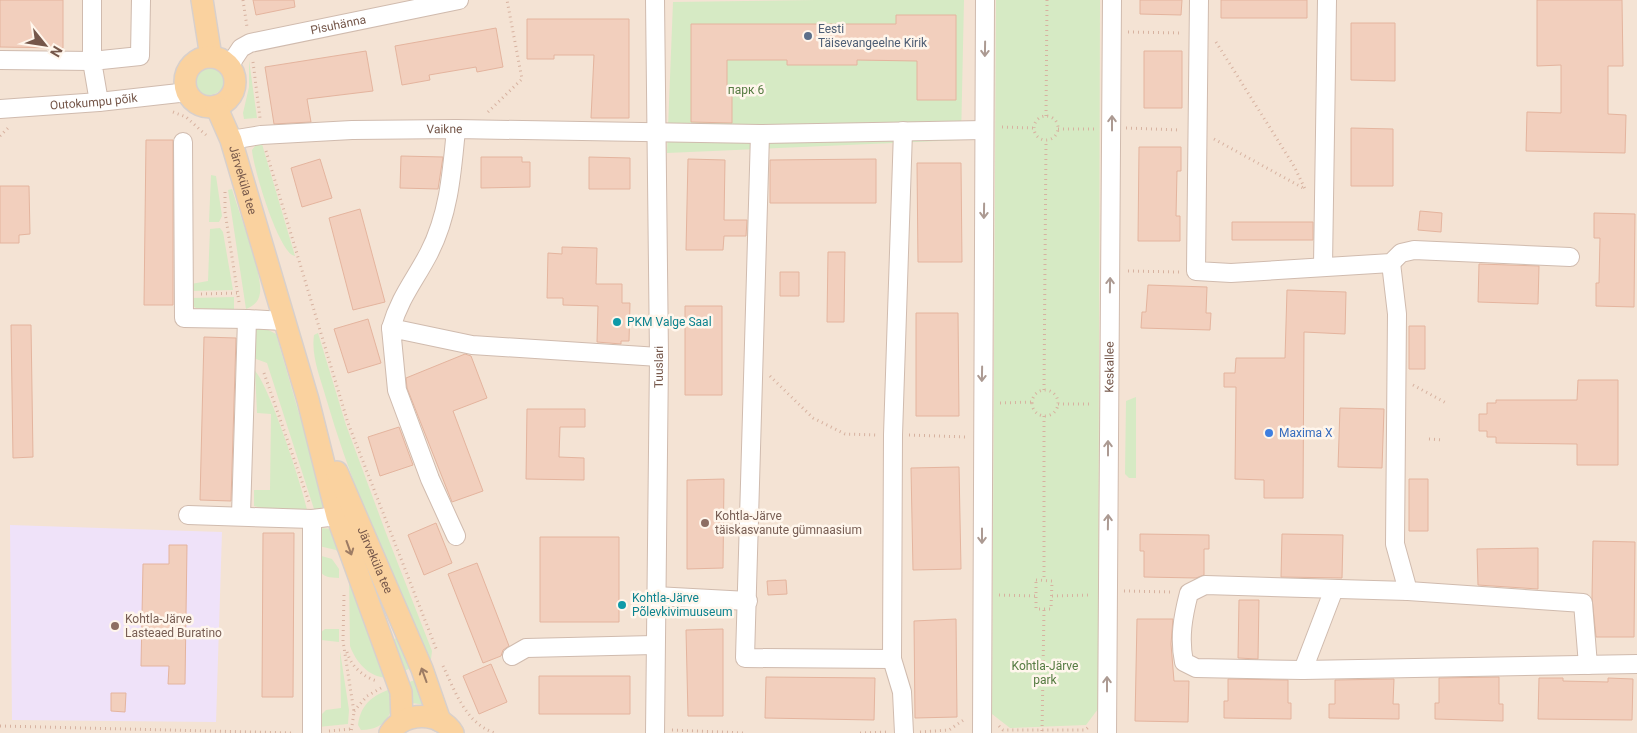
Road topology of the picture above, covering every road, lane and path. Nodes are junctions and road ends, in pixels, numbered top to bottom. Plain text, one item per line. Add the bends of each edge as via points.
1 (92, 0) edge
2 (141, 0) edge
3 (202, 0) edge
4 (243, 0) edge
5 (459, 0) edge
6 (507, 0) edge
7 (655, 0) edge
8 (985, 0) edge
9 (1046, 0) edge
10 (1112, 0) edge
11 (1199, 0) edge
12 (1327, 0) edge
13 (250, 43) junction
14 (0, 60) edge
15 (92, 61) junction
16 (220, 61) junction
17 (1234, 74) dead end
18 (188, 92) junction
19 (151, 95) junction
20 (99, 102) junction
21 (216, 106) junction
22 (0, 109) edge
23 (1046, 116) junction
24 (1034, 128) junction
25 (463, 130) junction
26 (984, 130) junction
27 (1197, 130) junction
28 (903, 132) junction
29 (658, 134) junction
30 (760, 134) junction
31 (261, 135) junction
32 (220, 140) junction
33 (1046, 141) junction
34 (183, 142) dead end
35 (225, 187) dead end
36 (1305, 189) junction
37 (1309, 196) dead end
38 (1570, 257) dead end
39 (1391, 263) junction
40 (1323, 266) junction
41 (1120, 271) dead end
42 (1196, 271) junction
43 (238, 293) junction
44 (184, 294) junction
45 (247, 319) junction
46 (284, 321) junction
47 (391, 328) junction
48 (754, 356) junction
49 (659, 357) junction
50 (246, 364) junction
51 (1397, 377) junction
52 (1044, 390) junction
53 (1032, 402) junction
54 (982, 403) junction
55 (1058, 404) junction
56 (1098, 404) dead end
57 (1448, 404) dead end
58 (1044, 416) junction
59 (893, 435) junction
60 (972, 437) dead end
61 (1429, 439) dead end
62 (1443, 440) dead end
63 (345, 513) junction
64 (188, 515) dead end
65 (241, 515) junction
66 (312, 519) junction
67 (456, 536) dead end
68 (1044, 581) junction
69 (1334, 589) junction
70 (1107, 591) junction
71 (1408, 592) junction
72 (1189, 593) junction
73 (344, 594) dead end
74 (982, 594) junction
75 (655, 596) junction
76 (1036, 596) junction
77 (1052, 596) junction
78 (748, 600) junction
79 (1044, 609) junction
80 (343, 641) junction
81 (654, 645) junction
82 (438, 652) dead end
83 (512, 656) dead end
84 (892, 659) junction
85 (441, 662) dead end
86 (1637, 664) edge
87 (1588, 665) junction
88 (1303, 670) junction
89 (398, 681) junction
90 (1093, 720) dead end
91 (0, 726) edge
92 (955, 726) dead end
93 (446, 727) edge
94 (989, 728) edge
95 (392, 729) edge
96 (655, 730) edge
97 (351, 731) edge
98 (1042, 731) junction
99 (318, 732) edge
100 (294, 733) edge
101 (496, 733) edge
102 (744, 733) edge
103 (904, 733) edge
104 (955, 733) edge
105 (1106, 733) edge

1 - 15 street
2 - 15 street via 140,56
3 - 16 main road
4 - 13 path
5 - 13 street, Pisuhänna
6 - 25 path via 522,79
7 - 29 street, Tuuslari
8 -> 26 street
9 - 23 path
70 -> 10 street, Keskallee
11 - 27 street
12 - 40 street
13 - 16 street
13 - 31 path
14 - 15 street
15 - 20 street
16 - 18 main road via 203,58 190,68 186,76
16 - 21 main road via 234,73 234,90 230,97
17 - 36 path via 1294,166
18 - 19 street, Outokumpu põik
18 - 21 main road via 196,102
19 - 20 street, Outokumpu põik
19 - 32 path via 153,110 186,117
20 - 22 street, Outokumpu põik
21 - 32 main road, Järveküla tee
23 - 24 path via 1039,118
23 - 33 path via 1053,118 1058,129 1053,138
24 - 26 path via 995,127
24 - 33 path via 1039,138
25 - 29 street, Vaikne
25 - 31 street, Vaikne via 352,130
25 - 47 street via 446,210 430,251 398,304
26 - 28 street, Vaikne
26 -> 54 street
27 - 36 path
27 - 42 street
28 - 30 street, Vaikne
28 - 59 street
29 - 30 street, Vaikne
29 - 49 street, Tuuslari
30 - 48 street
31 - 32 street, Vaikne
31 - 82 path via 348,423
32 - 46 main road, Järveküla tee
33 - 52 path
34 - 44 street
35 - 43 path
36 - 37 path
38 - 39 street via 1414,250 1401,254
39 - 40 street
39 - 51 street via 1397,314
40 - 42 street via 1231,273
41 - 42 path
43 - 44 path
43 - 45 path via 240,307
44 - 45 street via 184,318
45 - 46 street
45 - 50 street
46 - 63 main road, Järveküla tee
47 - 49 street via 472,345
47 - 67 street via 397,390 430,479
48 - 59 path via 777,385 813,418 845,434
48 - 78 street
49 - 75 street, Tuuslari
50 - 65 street
50 - 66 path via 261,366 312,510
51 - 57 path
51 - 71 street via 1395,544
52 - 53 path via 1037,393
52 - 55 path via 1055,396
53 - 54 path
53 - 58 path via 1034,410
54 -> 74 street
55 - 56 path
55 - 58 path via 1055,411
58 - 68 path
59 - 60 path
59 - 84 street
61 - 62 path
63 - 66 street
63 -> 89 main road, Järveküla tee
93 -> 63 main road, Järveküla tee via 422,669
64 - 65 street
65 - 66 street
66 - 99 street
68 - 76 path via 1036,580
68 - 77 path via 1052,581
69 - 71 street
69 - 72 street via 1205,585
69 - 88 street
70 - 72 path
70 - 77 path via 1097,595
105 -> 70 street, Keskallee
71 - 87 street via 1583,603
72 - 88 street via 1180,644 1184,662 1196,668
73 - 80 path
74 - 76 path
74 - 94 street
75 - 78 street
75 - 81 street, Tuuslari
76 - 79 path via 1036,609
77 - 79 path via 1052,609
78 - 84 street via 745,658
79 - 98 path
80 - 89 path via 349,658 364,675 384,682
80 - 97 path via 354,712
81 - 83 street via 526,648
81 - 96 street, Tuuslari
84 - 103 street via 902,692
85 - 101 path via 462,705 473,719
86 - 87 street
87 - 88 street
89 - 95 main road, Järveküla tee via 403,702
90 - 98 path via 1085,730
91 - 100 path
92 - 104 path
93 - 95 main road via 428,716 414,717
94 - 98 path
96 - 102 path
97 - 99 path

